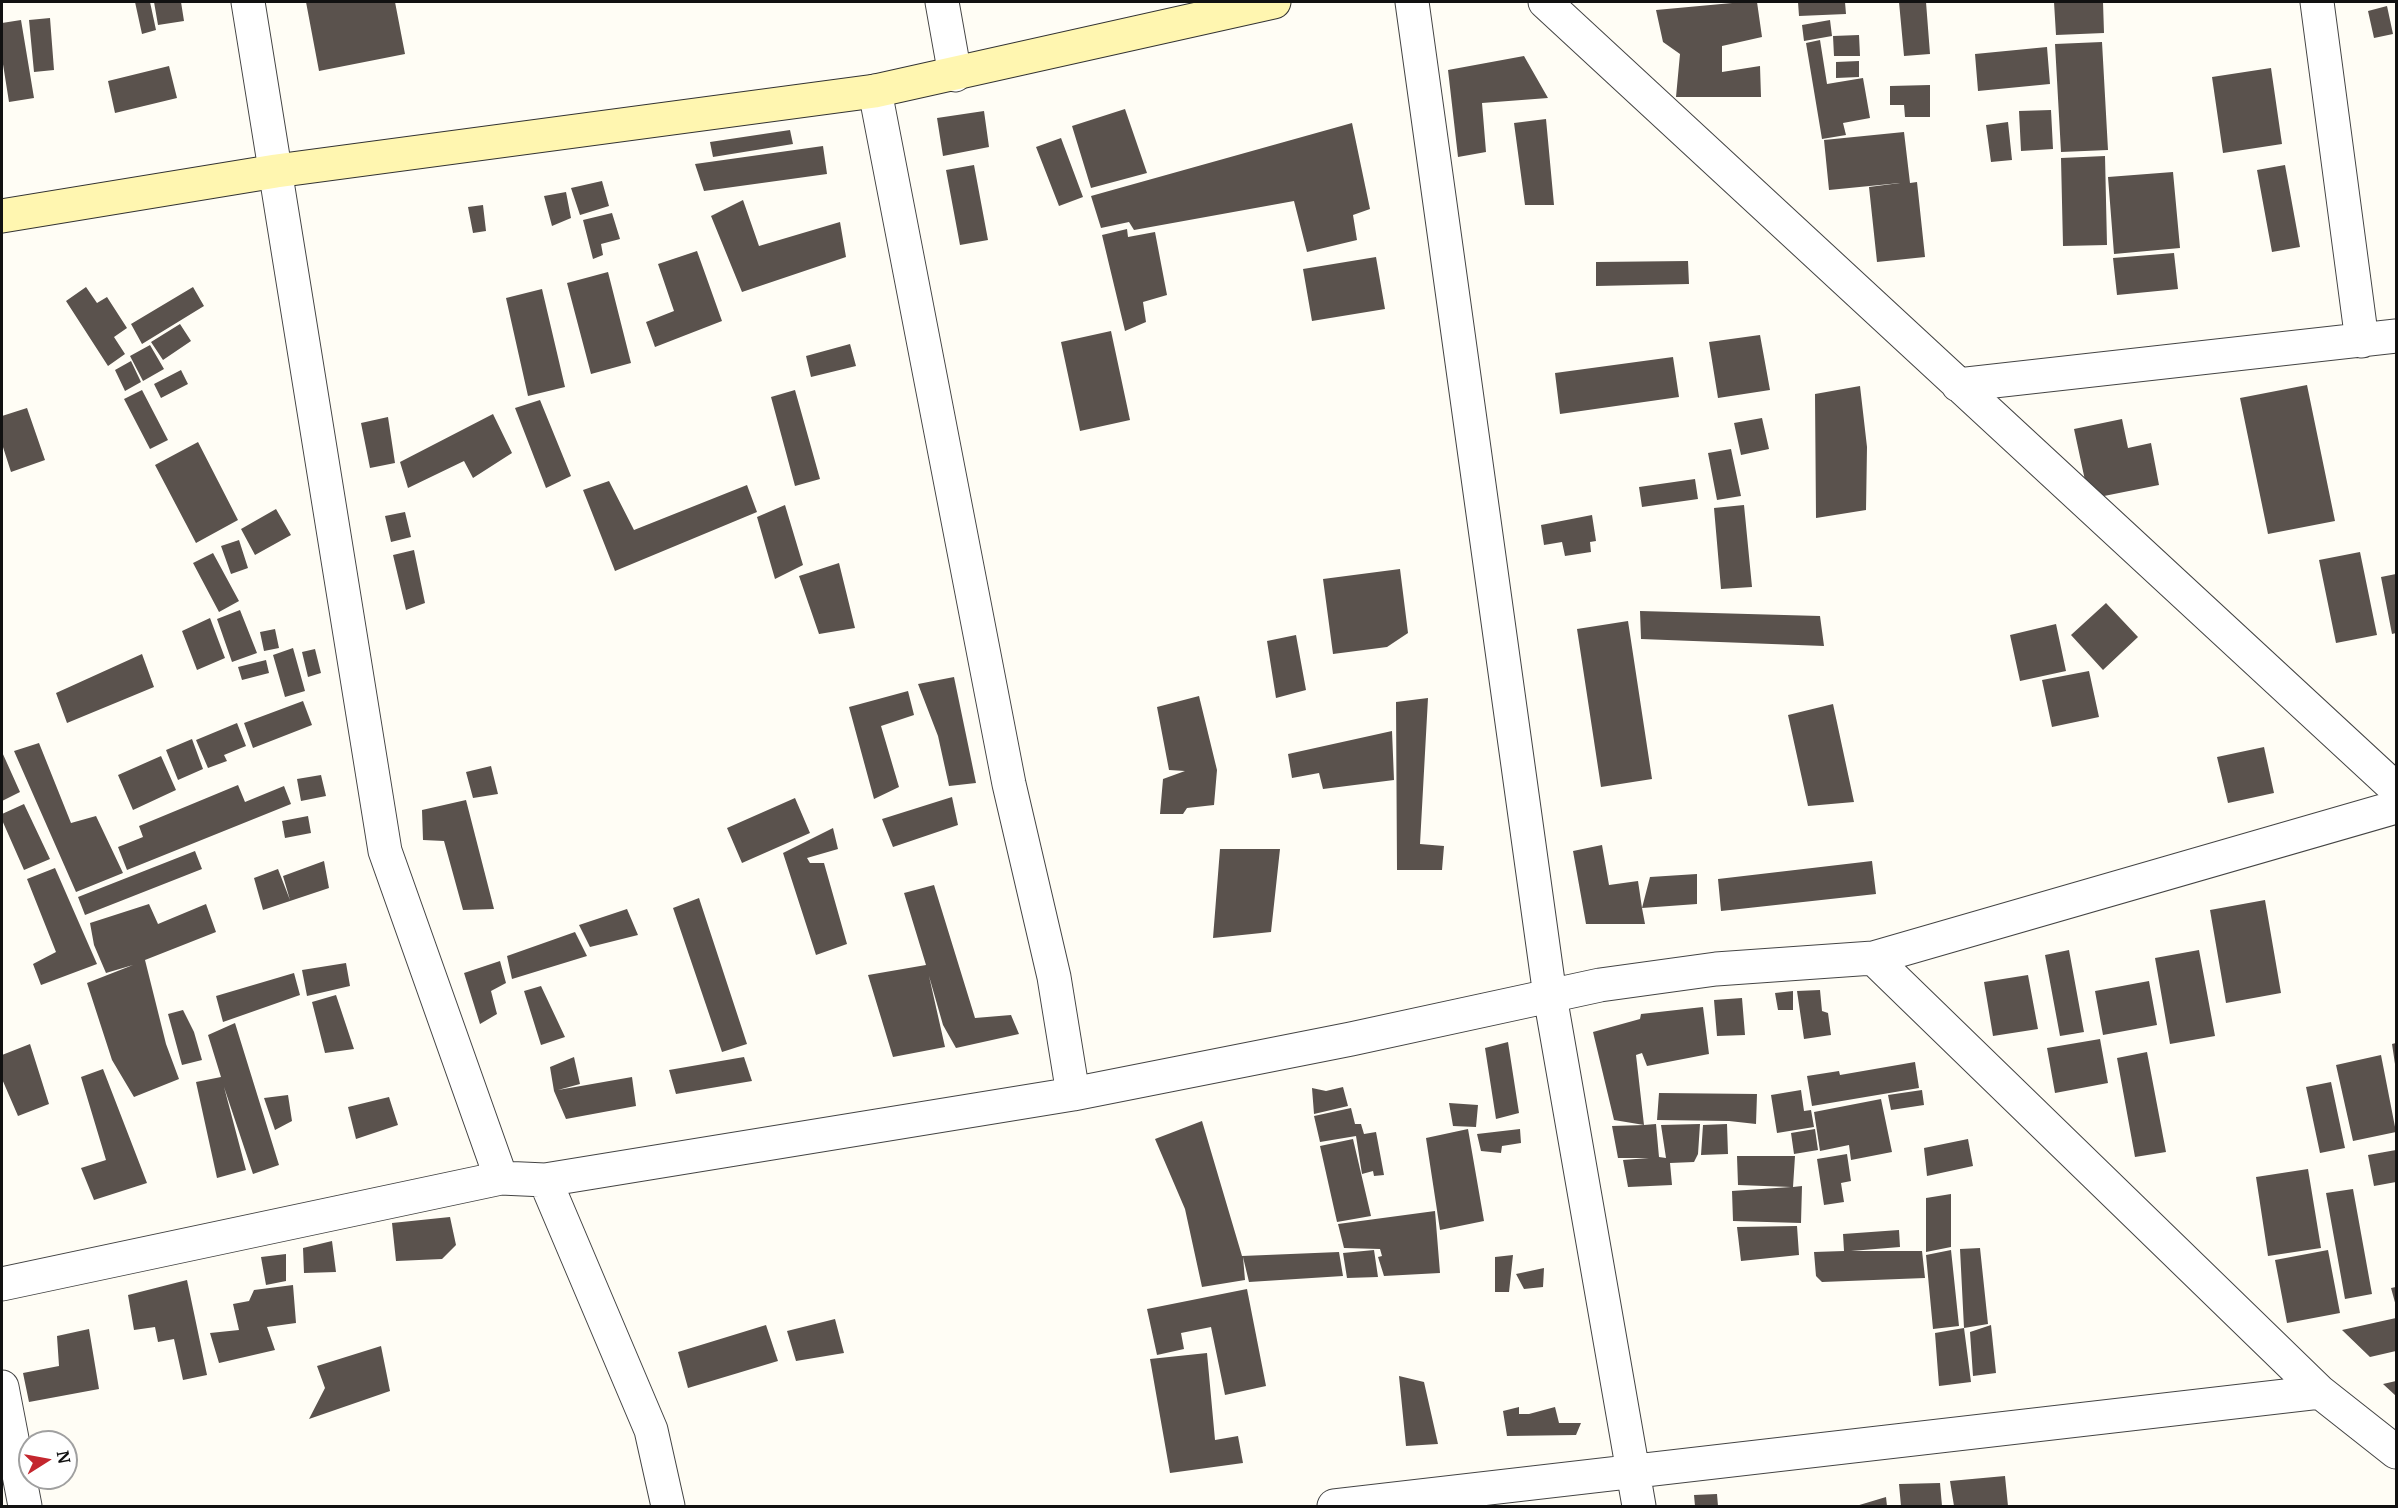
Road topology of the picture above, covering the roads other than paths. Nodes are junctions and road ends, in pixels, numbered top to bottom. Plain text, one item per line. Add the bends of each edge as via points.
1 (248, 2) edge
2 (942, 2) edge
3 (1274, 2) edge
4 (1412, 2) edge
5 (1545, 2) edge
6 (2317, 2) edge
7 (955, 75) junction
8 (875, 91) junction
9 (276, 171) junction
10 (2, 216) edge
11 (2397, 336) edge
12 (2362, 340) junction
13 (1958, 385) junction
14 (2397, 789) edge
15 (2397, 807) edge
16 (1873, 958) junction
17 (1550, 996) junction
18 (1073, 1094) junction
19 (501, 1178) junction
20 (545, 1180) junction
21 (2, 1284) edge
22 (2, 1387) edge
23 (2320, 1392) junction
24 (2397, 1452) edge
25 (1632, 1471) junction
26 (25, 1506) edge
27 (668, 1506) edge
28 (1334, 1506) edge
29 (1639, 1506) edge

1 - 9 street
2 - 7 street
3 - 7 street
4 - 17 street
5 - 13 street
6 - 12 street
7 - 8 street
8 - 9 street
8 - 18 street via 1009,784 1054,977
9 - 10 street
9 - 19 street via 385,851
11 - 12 street
12 - 13 street
13 - 14 street
15 - 16 street
16 - 17 street via 1716,969
16 - 23 street
17 - 18 street
17 - 25 street
18 - 20 street
19 - 20 street
19 - 21 street
20 - 27 street via 651,1430
22 - 26 street
23 - 24 street
23 - 25 street
25 - 28 street
25 - 29 street

